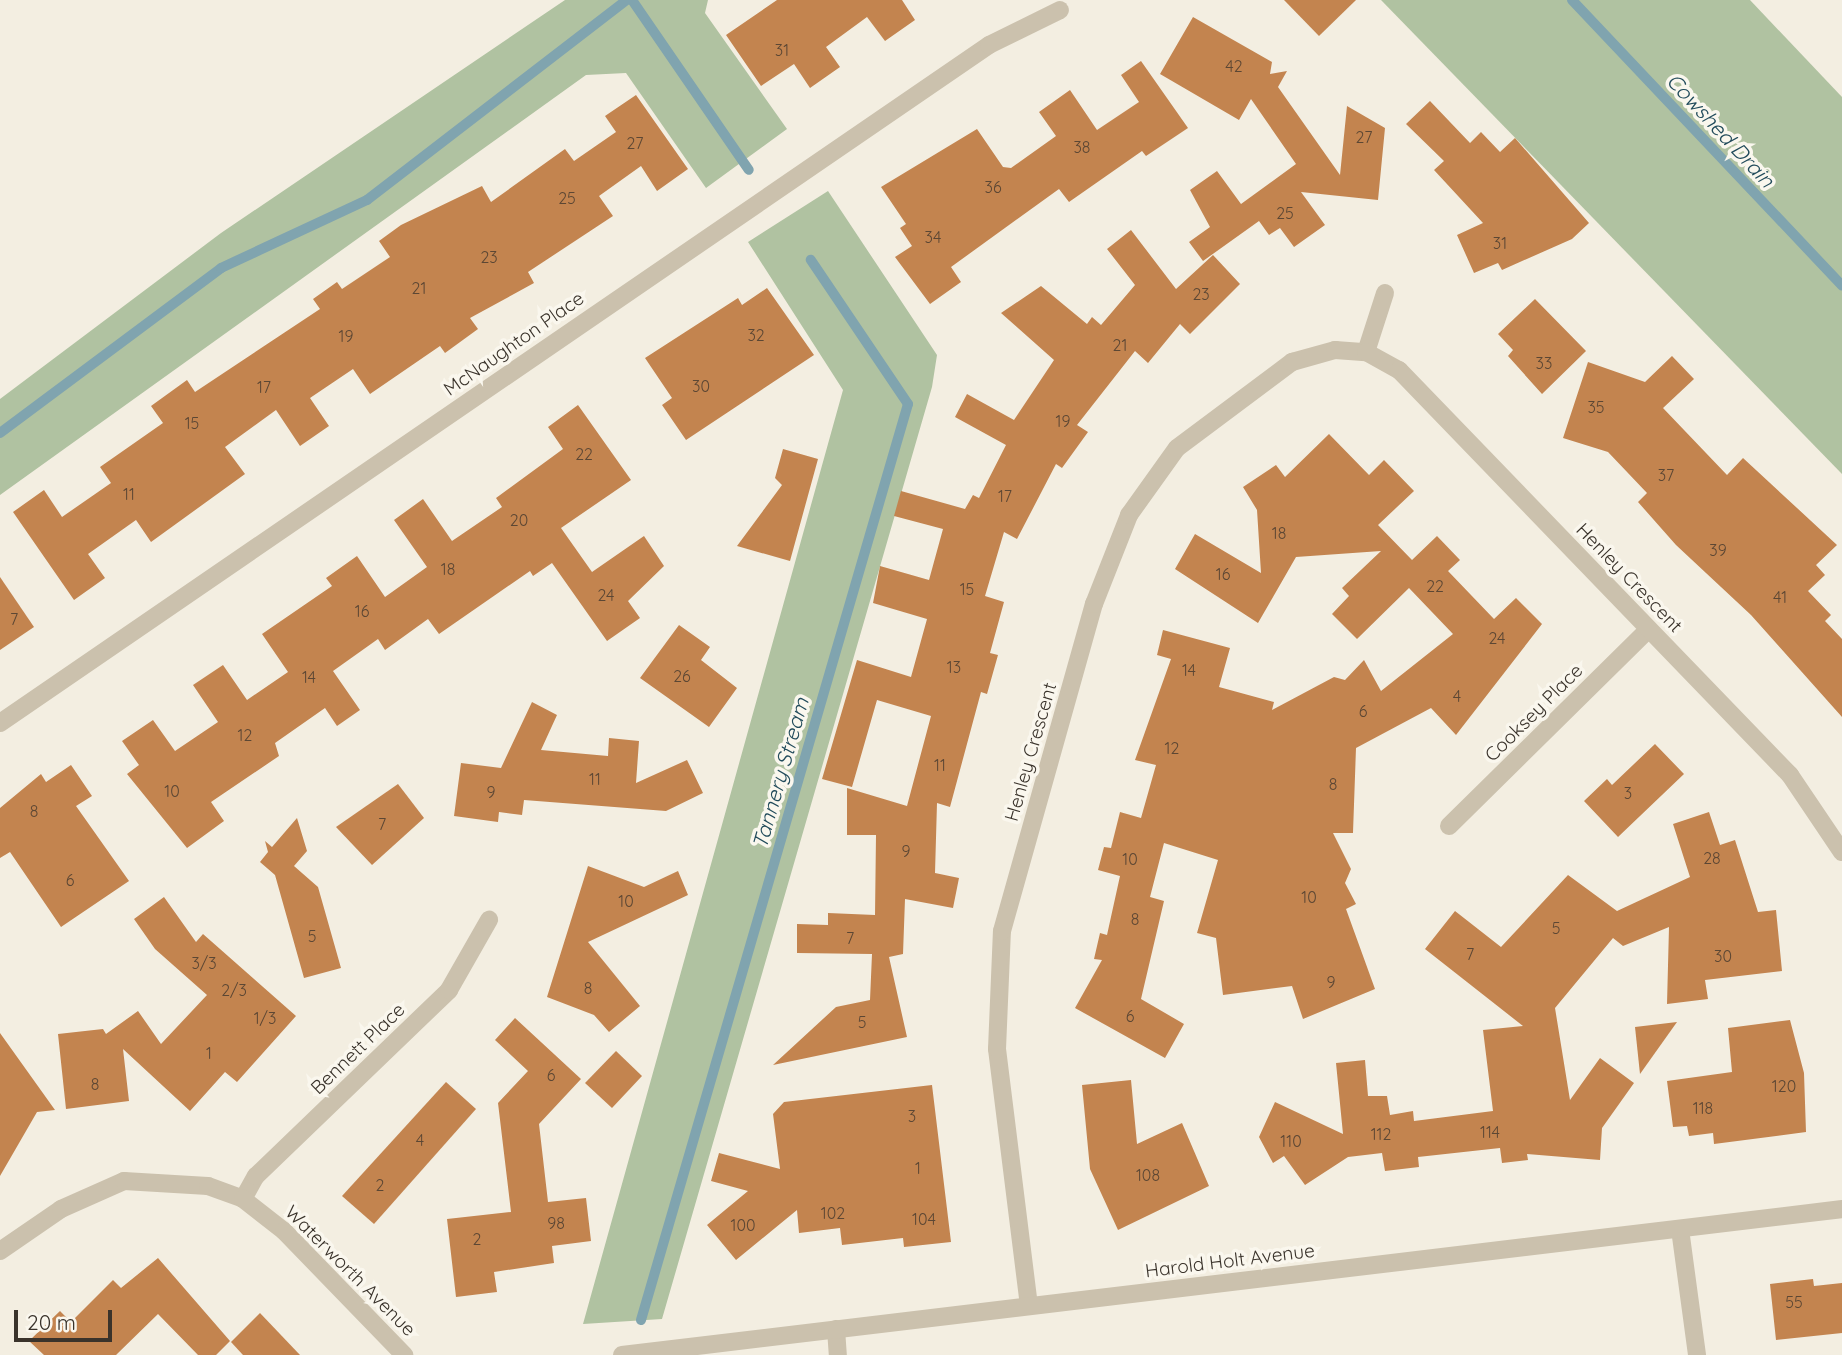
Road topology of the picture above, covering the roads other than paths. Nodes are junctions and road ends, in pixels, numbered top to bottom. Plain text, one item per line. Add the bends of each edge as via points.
1 (1060, 10) dead end
2 (1385, 293) dead end
3 (1366, 352) junction
4 (1648, 629) junction
5 (0, 723) edge
6 (1449, 826) dead end
7 (1842, 852) edge
8 (489, 920) dead end
9 (243, 1199) junction
10 (1842, 1209) edge
11 (1679, 1229) junction
12 (0, 1251) edge
13 (1029, 1306) junction
14 (836, 1329) junction
15 (404, 1355) edge
16 (622, 1355) edge
17 (838, 1355) edge
18 (1697, 1355) edge

1 - 5 street, McNaughton Place via 978,53
2 - 3 street
3 - 4 street, Henley Crescent via 1408,378
3 - 13 street, Henley Crescent via 1335,350 1292,362 1208,420 1148,483 1109,557 1002,931 997,1049
4 - 6 street, Cooksey Place
4 - 7 street, Henley Crescent via 1790,775
8 - 9 street, Bennett Place via 449,990 256,1176
9 - 12 street, Waterworth Avenue via 179,1181 124,1181 61,1209
9 - 15 street, Waterworth Avenue via 284,1231
10 - 11 street, Harold Holt Avenue
11 - 13 street, Harold Holt Avenue
11 - 18 street
13 - 14 street, Harold Holt Avenue
14 - 16 street, Harold Holt Avenue
14 - 17 street

